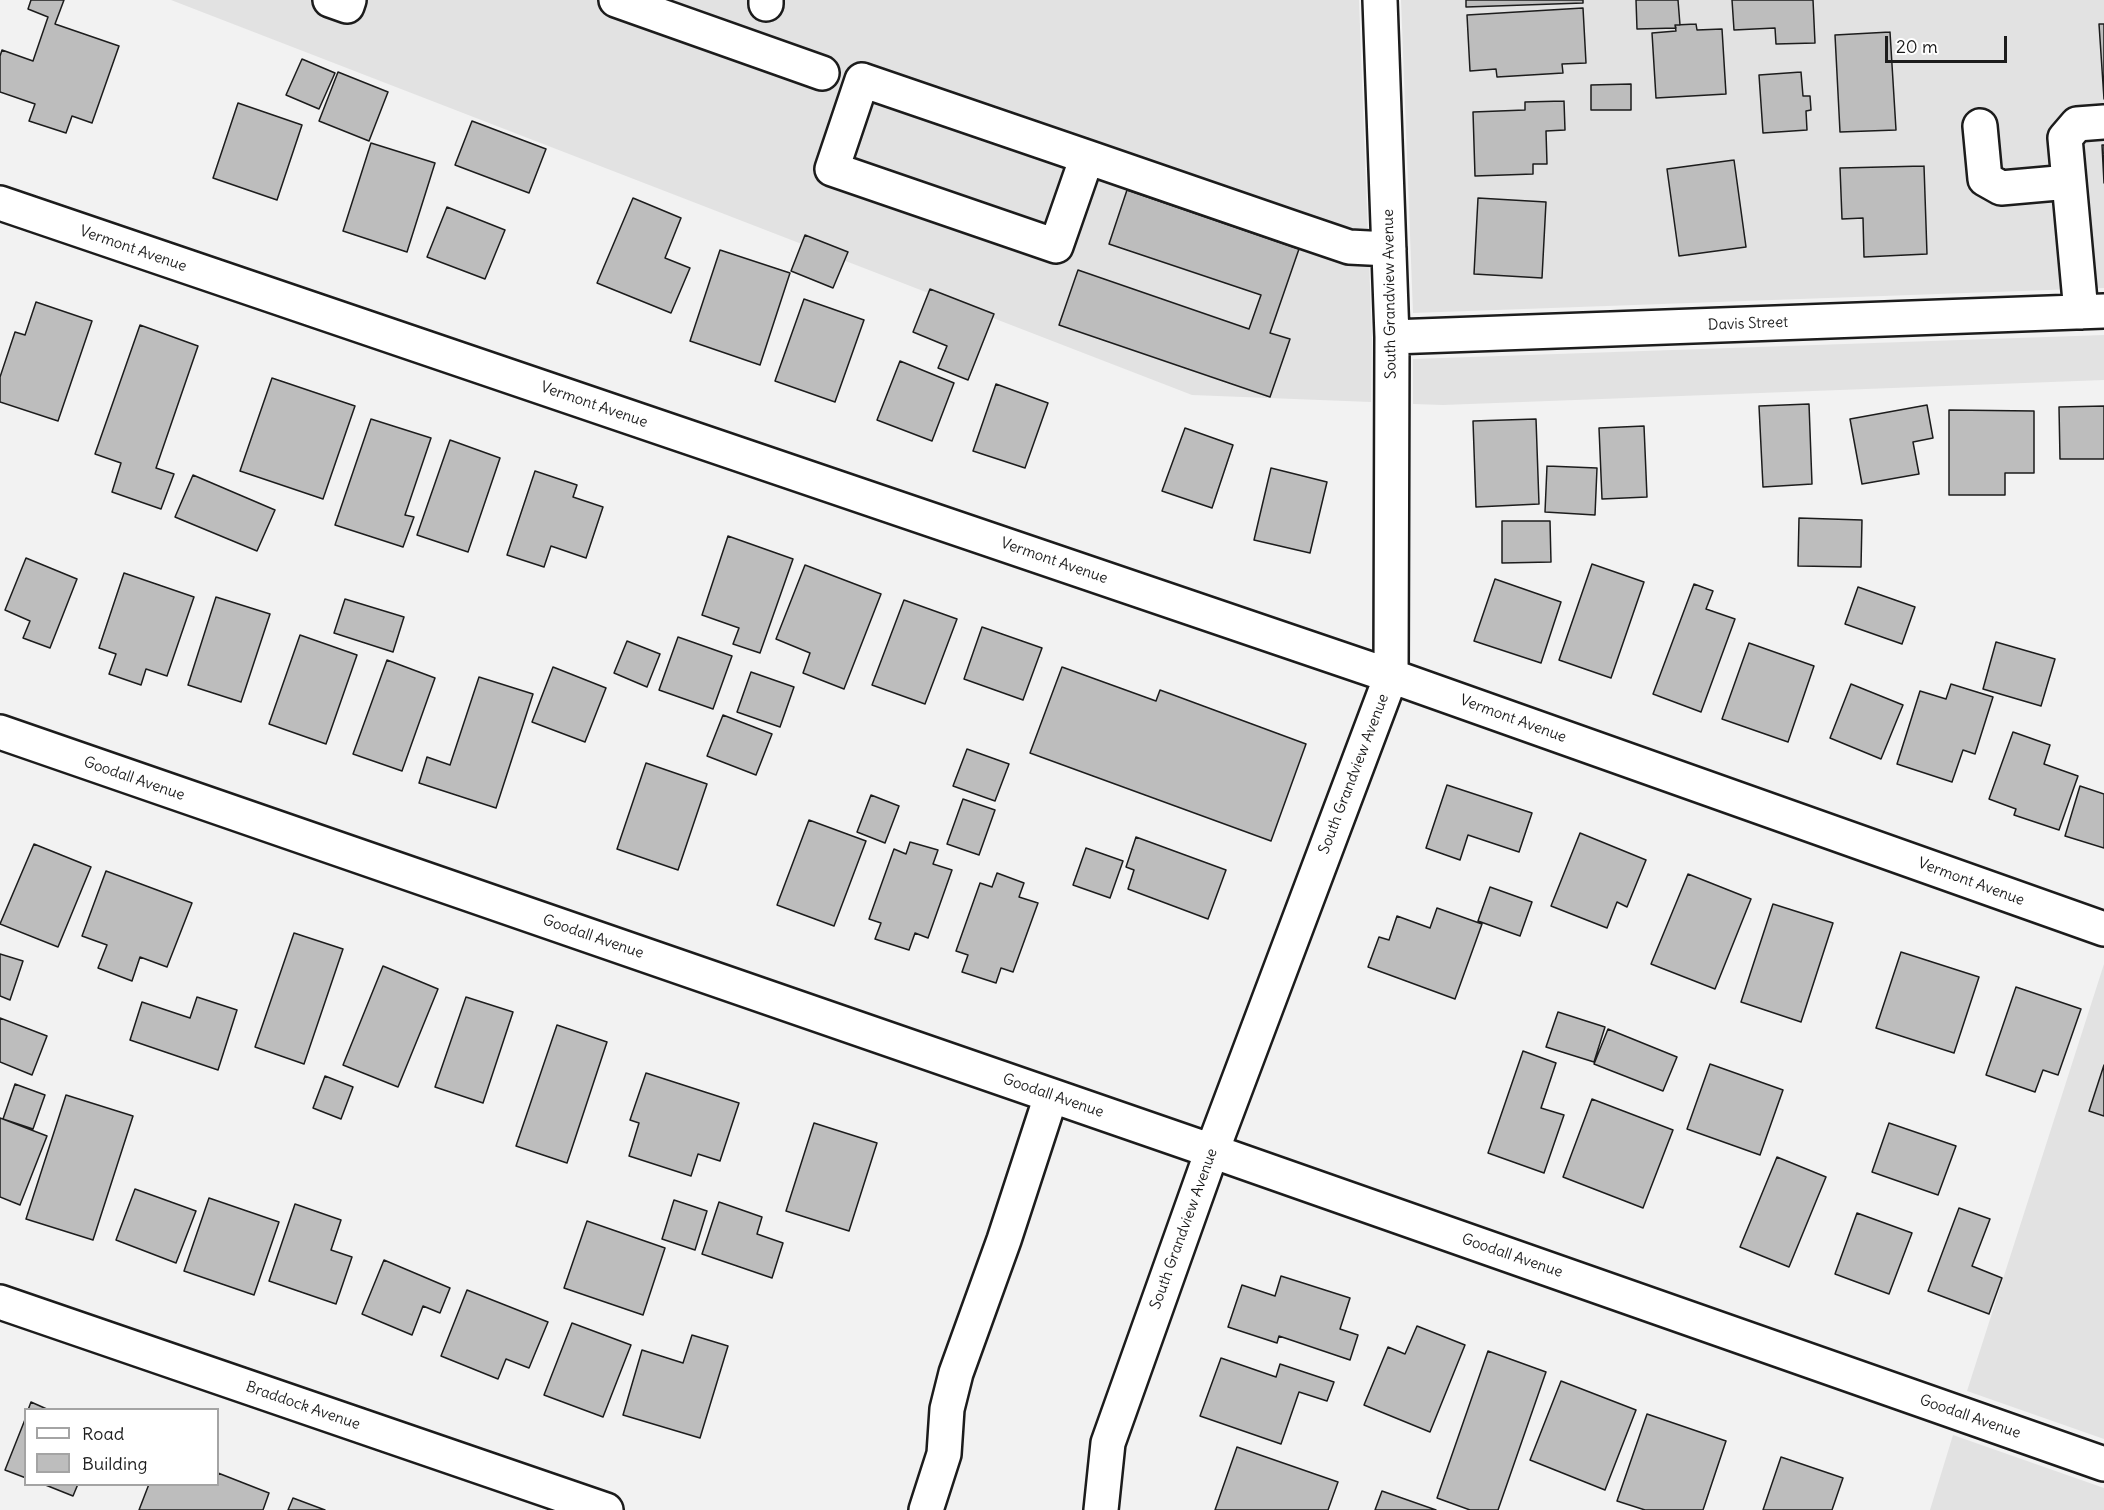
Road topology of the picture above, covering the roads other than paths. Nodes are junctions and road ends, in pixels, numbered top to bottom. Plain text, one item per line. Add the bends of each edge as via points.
1 (330, 0) edge
2 (349, 0) edge
3 (616, 0) edge
4 (1380, 0) edge
5 (822, 73) dead end
6 (2104, 122) edge
7 (1980, 126) dead end
8 (1087, 157) junction
9 (2069, 182) junction
10 (0, 203) edge
11 (1389, 249) junction
12 (2093, 312) edge
13 (1392, 337) junction
14 (1391, 676) junction
15 (0, 732) edge
16 (2104, 929) edge
17 (1051, 1095) junction
18 (1212, 1151) junction
19 (0, 1302) edge
20 (2104, 1464) edge
21 (606, 1510) edge
22 (926, 1510) edge
23 (1101, 1510) edge

1 - 2 street via 347,6
3 - 5 street
4 - 11 street, South Grandview Avenue
6 - 9 street via 2077,124 2065,138
7 - 9 street via 1985,179 2001,188
8 - 8 street via 1056,246 832,169 862,80
8 - 11 street via 1349,247
9 - 12 street
10 - 14 street, Vermont Avenue
11 - 13 street, South Grandview Avenue
12 - 13 street, Davis Street
13 - 14 street, South Grandview Avenue
14 - 16 street, Vermont Avenue
14 - 18 street, South Grandview Avenue
15 - 17 street, Goodall Avenue
17 - 18 street, Goodall Avenue
17 - 22 street via 956,1372 947,1408 944,1454
18 - 20 street, Goodall Avenue
18 - 23 street, South Grandview Avenue via 1108,1443
19 - 21 street, Braddock Avenue

